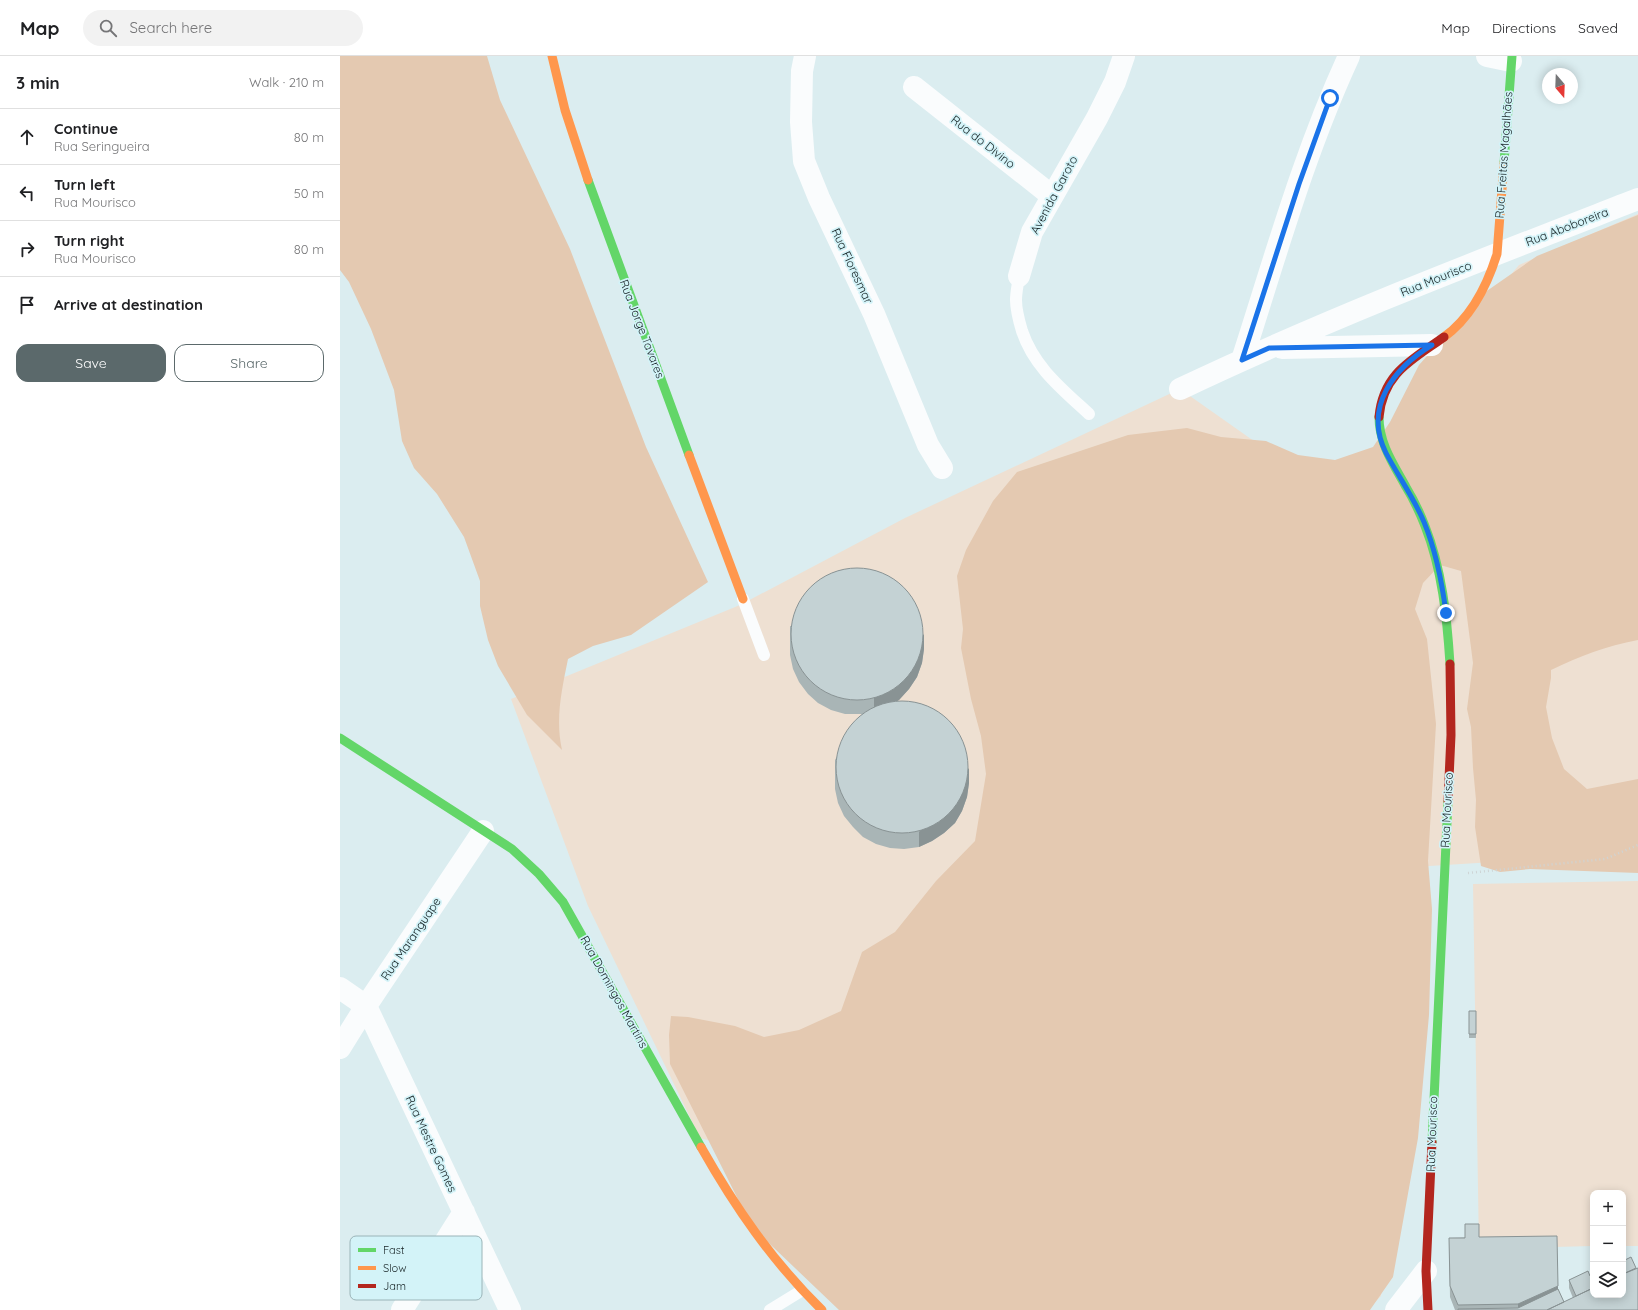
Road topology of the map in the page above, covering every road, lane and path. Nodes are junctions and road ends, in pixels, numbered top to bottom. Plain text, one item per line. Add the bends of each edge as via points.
1 (552, 56) edge
2 (805, 56) edge
3 (1124, 56) edge
4 (1349, 56) edge
5 (1488, 56) edge
6 (1512, 58) edge
7 (914, 87) dead end
8 (1052, 196) junction
9 (1638, 199) edge
10 (1497, 254) junction
11 (1019, 276) joint
12 (1432, 345) junction
13 (1269, 348) junction
14 (1242, 360) junction
15 (1180, 389) dead end
16 (1090, 414) dead end
17 (942, 468) dead end
18 (743, 599) joint
19 (764, 655) dead end
20 (340, 738) edge
21 (483, 831) junction
22 (1638, 845) edge
23 (1443, 876) junction
24 (340, 988) edge
25 (366, 1006) junction
26 (340, 1048) edge
27 (464, 1212) junction
28 (449, 1236) edge
29 (475, 1236) edge
30 (482, 1250) edge
31 (1426, 1271) junction
32 (801, 1291) junction
33 (408, 1300) edge
34 (402, 1310) edge
35 (510, 1310) edge
36 (770, 1310) edge
37 (822, 1310) edge
38 (1396, 1310) edge
39 (1428, 1310) edge

1 - 18 street, Rua Jorge Tavares via 565,110 596,206
2 - 17 street, Rua Floresmar via 802,71 801,122 804,161 874,314 928,445
3 - 8 street, Avenida Garoto via 1112,88
4 - 14 street via 1330,98 1299,184
5 - 6 street
6 - 10 street, Rua Freitas Magalhães
7 - 8 street, Rua do Divino
8 - 11 street, Avenida Garoto via 1032,232
9 - 10 street, Rua Aboboreira
10 - 12 street, Rua Mourisco via 1491,274 1472,310 1459,325
10 - 13 street, Rua Mourisco
11 - 16 lane, Avenida Garoto via 1016,302 1026,344 1052,379
12 - 13 street, Rua Mourisco
12 - 23 street, Rua Mourisco via 1408,361 1390,382 1380,404 1379,428 1386,452 1413,498 1434,549 1443,595 1449,651 1451,735
13 - 14 street, Rua Mourisco
14 - 15 street, Rua Mourisco
18 - 19 lane
20 - 21 street, Rua Domingos Martins
21 - 25 street, Rua Maranguape
21 - 32 street, Rua Domingos Martins via 512,850 539,874 563,902 713,1168 765,1246
22 - 23 path via 1605,859
23 - 31 street, Rua Mourisco
24 - 25 street, Rua Mestre Gomes
25 - 26 street, Rua Maranguape
25 - 27 street, Rua Mestre Gomes
27 - 28 street
27 - 29 street, Rua Mestre Gomes
30 - 35 street, Rua Mestre Gomes
31 - 38 street
31 - 39 street, Rua Mourisco
32 - 36 lane
32 - 37 street, Rua Domingos Martins
33 - 34 street

